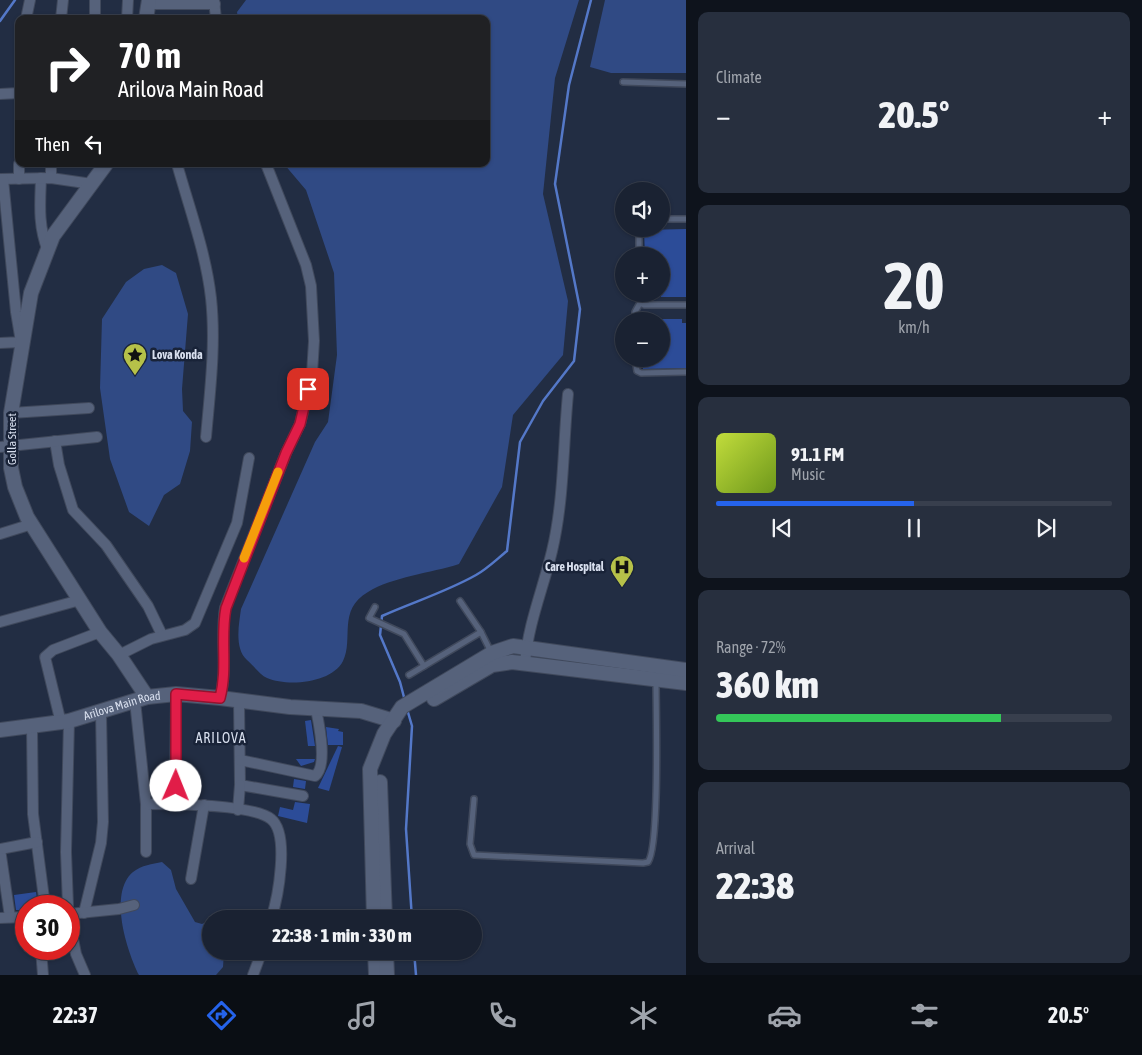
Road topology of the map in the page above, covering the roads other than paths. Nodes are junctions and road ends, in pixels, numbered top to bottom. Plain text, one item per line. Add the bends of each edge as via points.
1 (30, 0) edge
2 (63, 0) edge
3 (95, 0) edge
4 (128, 0) edge
5 (149, 2) edge
6 (214, 2) edge
7 (27, 15) edge
8 (61, 15) edge
9 (95, 15) edge
10 (127, 15) edge
11 (147, 15) edge
12 (216, 15) edge
13 (623, 82) dead end
14 (686, 84) edge
15 (15, 93) edge
16 (0, 94) edge
17 (19, 167) edge
18 (51, 167) edge
19 (104, 167) edge
20 (178, 167) edge
21 (267, 167) edge
22 (46, 178) junction
23 (1, 179) edge
24 (19, 179) junction
25 (92, 184) junction
26 (670, 219) edge
27 (686, 219) edge
28 (48, 251) junction
29 (640, 303) joint
30 (686, 305) edge
31 (636, 312) edge
32 (21, 342) junction
33 (0, 343) edge
34 (636, 367) edge
35 (686, 372) edge
36 (568, 394) dead end
37 (89, 408) dead end
38 (11, 413) junction
39 (97, 437) dead end
40 (206, 437) dead end
41 (55, 441) junction
42 (4, 446) edge
43 (250, 458) dead end
44 (32, 524) junction
45 (0, 534) edge
46 (80, 600) junction
47 (460, 601) dead end
48 (375, 607) dead end
49 (0, 622) edge
50 (100, 632) junction
51 (481, 632) junction
52 (162, 635) junction
53 (526, 647) junction
54 (492, 653) junction
55 (120, 655) junction
56 (525, 663) junction
57 (424, 666) junction
58 (686, 670) edge
59 (409, 675) dead end
60 (656, 679) junction
61 (686, 683) edge
62 (176, 694) junction
63 (220, 698) junction
64 (141, 699) junction
65 (238, 701) junction
66 (316, 709) junction
67 (405, 712) junction
68 (101, 713) junction
69 (65, 722) junction
70 (32, 727) junction
71 (0, 730) edge
72 (380, 743) junction
73 (240, 760) junction
74 (240, 785) junction
75 (303, 796) dead end
76 (474, 799) dead end
77 (146, 804) junction
78 (175, 804) junction
79 (204, 805) junction
80 (238, 810) junction
81 (37, 842) junction
82 (0, 849) edge
83 (146, 852) dead end
84 (191, 879) dead end
85 (44, 895) edge
86 (68, 895) edge
87 (134, 905) dead end
88 (273, 910) edge
89 (374, 910) edge
90 (385, 910) edge
91 (80, 913) edge
92 (84, 913) junction
93 (5, 918) edge
94 (42, 960) edge
95 (79, 960) edge
96 (259, 960) edge
97 (375, 960) edge
98 (386, 960) edge
99 (43, 975) edge
100 (85, 975) edge
101 (253, 975) edge
102 (376, 975) edge
103 (387, 975) edge

1 - 7 street
2 - 8 street
3 - 9 street
4 - 10 street
5 - 6 street
5 - 11 street
6 - 12 street
13 - 14 lane
15 - 16 street
17 - 24 street
18 - 22 street
19 - 25 street, Golla Street
20 - 40 street via 211,299 212,347
21 - 63 street via 309,279 314,341 312,374 300,424 226,608 225,670
22 - 24 street
22 - 25 street
22 - 28 street via 39,223
23 - 24 street
23 - 32 street
25 - 28 street, Golla Street via 53,236
26 - 27 lane
28 - 32 street, Golla Street via 31,293
29 - 30 lane via 644,306
29 - 31 lane
32 - 33 street
32 - 38 street, Golla Street
34 - 35 lane via 641,373
36 - 53 street via 552,551
37 - 38 street
38 - 42 street, Golla Street
39 - 41 street
41 - 42 street
41 - 52 street via 60,472 73,510 106,545 148,606
42 - 44 street, Golla Street via 15,487
43 - 52 street via 237,523 198,617 190,628
44 - 45 street
44 - 46 street, Golla Street
46 - 49 street
46 - 50 street, Golla Street
47 - 51 lane
48 - 57 lane via 369,615 372,619 404,634
50 - 55 street, Golla Street
50 - 69 street via 53,650 46,657
51 - 54 lane
51 - 57 lane
52 - 55 street
53 - 54 street via 513,646
53 - 56 street
53 - 58 street
54 - 67 street
55 - 64 street, Golla Street
56 - 60 street
56 - 67 street via 492,665
57 - 59 lane
60 - 61 street
60 - 76 lane via 655,809 653,848 648,862 474,855 470,844
62 - 63 street, Arilova Main Road
62 - 64 street, Arilova Main Road
62 - 78 street
63 - 65 street, Arilova Main Road
64 - 68 street, Arilova Main Road
64 - 77 street
65 - 66 street, Arilova Main Road
65 - 73 street
66 - 67 street, Arilova Main Road
66 - 73 street via 322,746 320,768 315,776
67 - 72 street via 388,727
68 - 69 street, Arilova Main Road
68 - 92 street via 103,822
69 - 70 street, Arilova Main Road
69 - 86 street
70 - 71 street, Arilova Main Road
70 - 81 street via 33,814
72 - 89 street via 370,769
72 - 90 street
73 - 74 street
74 - 75 street
74 - 80 street
77 - 78 street
77 - 83 street
78 - 79 street
79 - 80 street
79 - 84 street
80 - 88 street via 263,814 278,828 280,870
81 - 82 street
81 - 85 street
82 - 93 street
87 - 92 street
91 - 92 street
94 - 99 street
95 - 100 street
96 - 101 street
97 - 102 street
98 - 103 street

